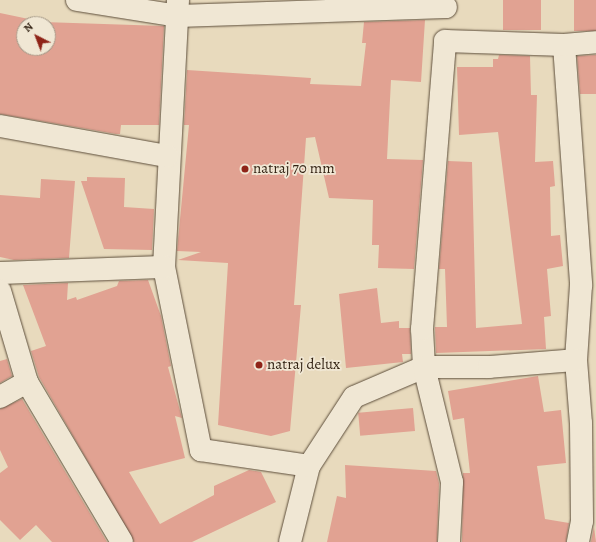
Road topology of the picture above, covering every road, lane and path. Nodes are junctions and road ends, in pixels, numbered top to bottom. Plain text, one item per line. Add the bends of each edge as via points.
1 (77, 0) edge
2 (447, 4) edge
3 (178, 8) edge
4 (445, 41) junction
5 (596, 42) edge
6 (564, 45) junction
7 (0, 126) edge
8 (167, 156) junction
9 (164, 267) junction
10 (0, 273) edge
11 (588, 284) edge
12 (0, 291) edge
13 (576, 360) junction
14 (424, 367) junction
15 (27, 382) junction
16 (0, 396) edge
17 (589, 422) edge
18 (309, 466) junction
19 (122, 542) edge
20 (290, 542) edge
21 (450, 542) edge
22 (578, 542) edge

1 - 3 street
2 - 3 street
2 - 4 street
3 - 8 street
4 - 6 street
4 - 14 street via 422,329
5 - 6 street
6 - 11 street
7 - 8 street
8 - 9 street
9 - 10 street
9 - 18 street via 201,450
11 - 13 street
12 - 15 street
13 - 14 street via 489,367
13 - 17 street
14 - 18 street via 354,396
14 - 21 street via 452,482
15 - 16 street
15 - 19 street
17 - 22 street via 582,521
18 - 20 street

